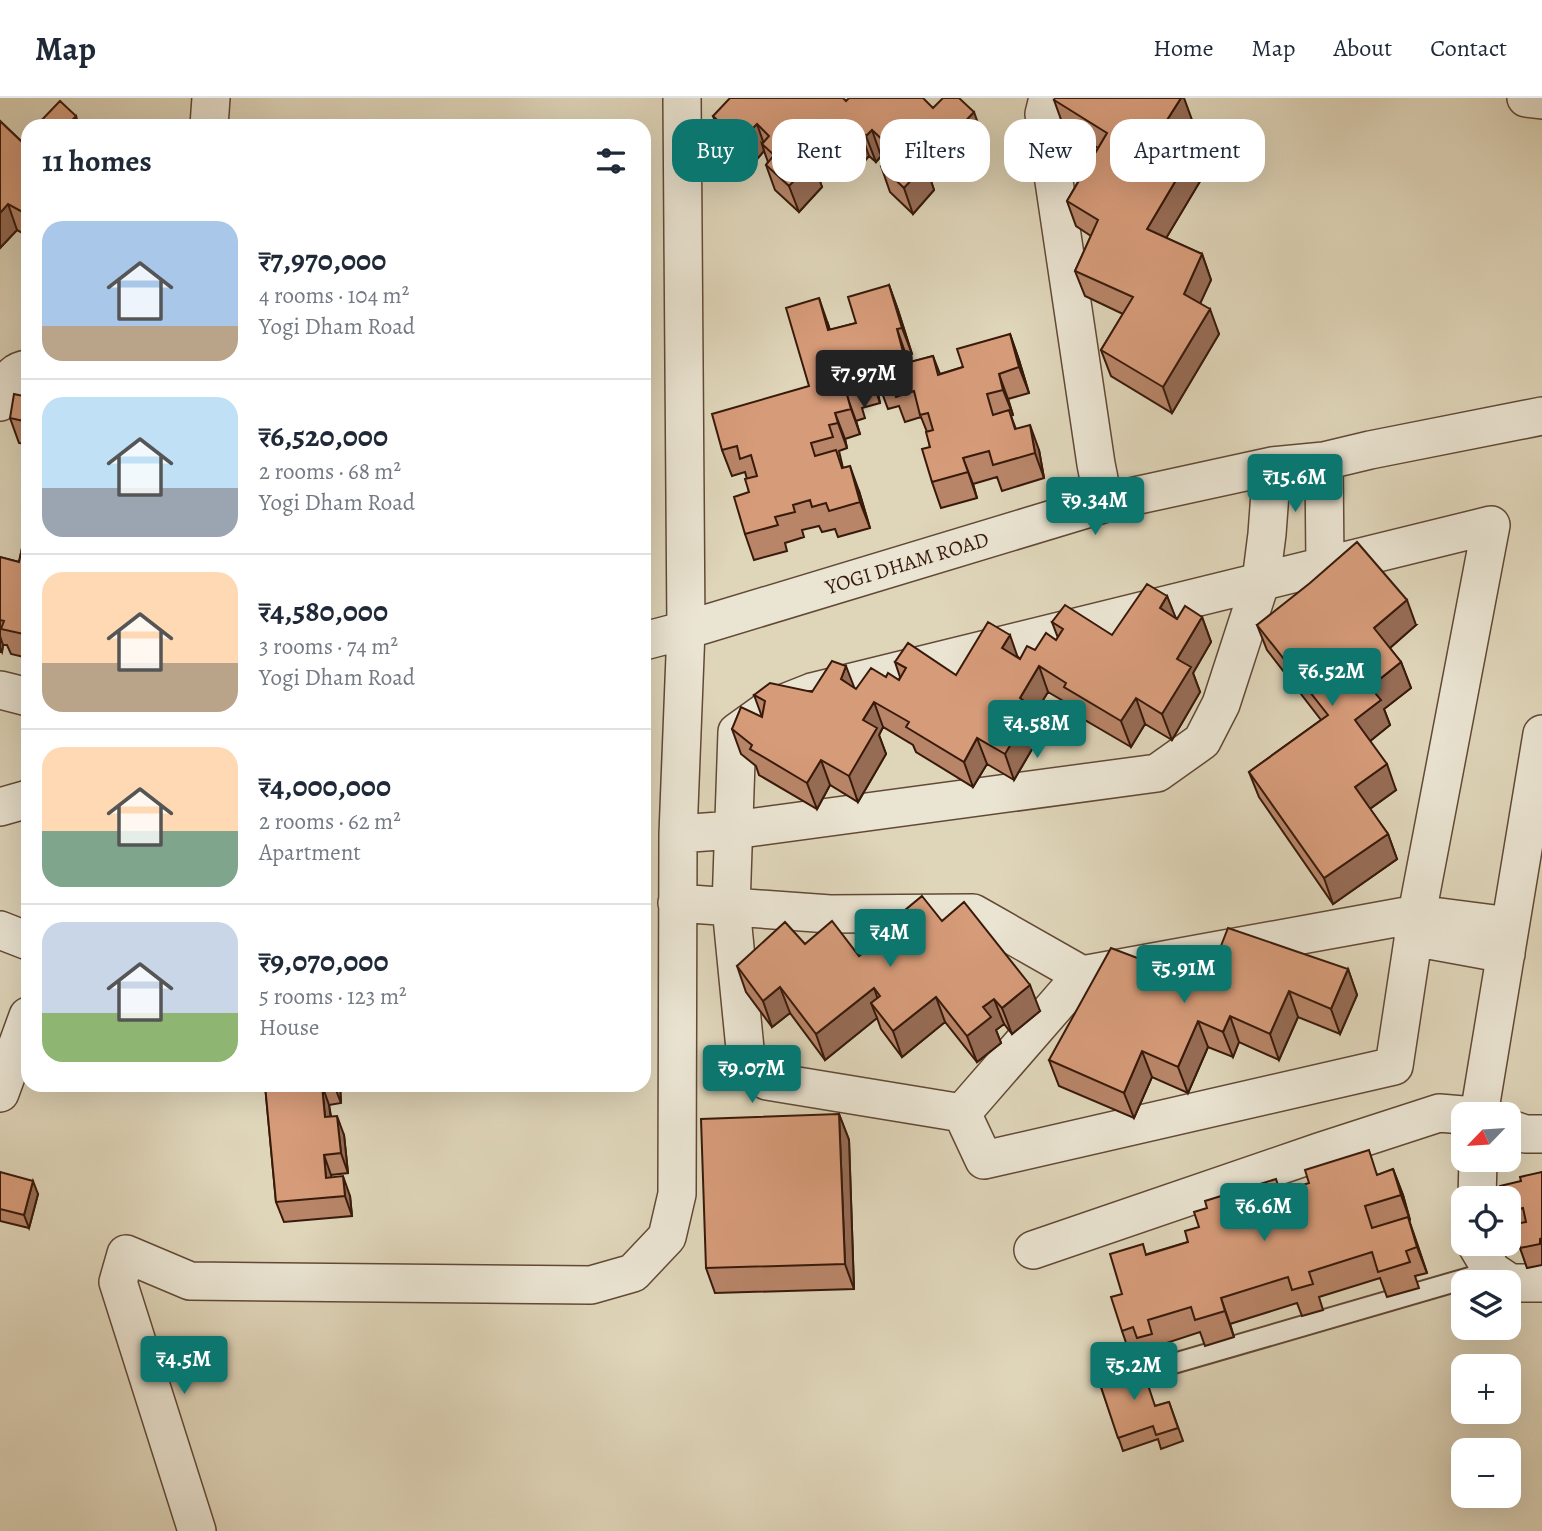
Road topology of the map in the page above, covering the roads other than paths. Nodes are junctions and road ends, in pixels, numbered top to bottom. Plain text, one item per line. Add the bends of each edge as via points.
1 (211, 98) edge
2 (682, 98) edge
3 (1048, 98) edge
4 (1525, 98) edge
5 (1542, 100) edge
6 (210, 119) edge
7 (21, 370) edge
8 (0, 402) edge
9 (1542, 416) edge
10 (1324, 461) junction
11 (1272, 466) junction
12 (1104, 504) junction
13 (1325, 565) junction
14 (1261, 581) junction
15 (686, 630) junction
16 (651, 639) edge
17 (0, 690) edge
18 (21, 695) edge
19 (1542, 734) edge
20 (21, 801) edge
21 (0, 807) edge
22 (733, 830) junction
23 (677, 834) junction
24 (677, 904) junction
25 (731, 907) junction
26 (1415, 926) junction
27 (0, 930) edge
28 (21, 938) edge
29 (1508, 940) junction
30 (1082, 975) junction
31 (21, 1035) edge
32 (0, 1093) edge
33 (1481, 1102) edge
34 (962, 1113) junction
35 (1451, 1114) edge
36 (1521, 1133) edge
37 (1542, 1134) edge
38 (1033, 1250) dead end
39 (1484, 1257) edge
40 (1542, 1283) edge
41 (1166, 1366) dead end
42 (197, 1531) edge

1 - 6 street
2 - 15 street
3 - 12 street via 1044,114
4 - 5 street
7 - 8 street via 6,382
9 - 10 street, YOGI DHAM ROAD
10 - 11 street, YOGI DHAM ROAD
10 - 13 street
11 - 12 street, YOGI DHAM ROAD
11 - 14 street
12 - 15 street, YOGI DHAM ROAD
13 - 14 street
13 - 26 street via 1491,525
14 - 22 street via 812,692 769,709 737,733
14 - 22 street via 1222,704 1202,741 1157,773
15 - 16 street, YOGI DHAM ROAD
15 - 23 street
17 - 18 street
19 - 29 street
20 - 21 street
22 - 23 street
22 - 25 street
23 - 24 street
24 - 25 street
24 - 42 street via 677,1194 667,1237 633,1273 591,1285 190,1281 126,1254 118,1282
25 - 30 street via 830,914 973,913
25 - 34 street via 746,1059 768,1081
26 - 29 street
26 - 30 street
26 - 34 street via 1394,1066 984,1160
27 - 28 street
29 - 33 street
30 - 34 street
31 - 32 street
35 - 38 street via 1438,1113
36 - 37 street
39 - 40 street via 1510,1283
39 - 41 lane

